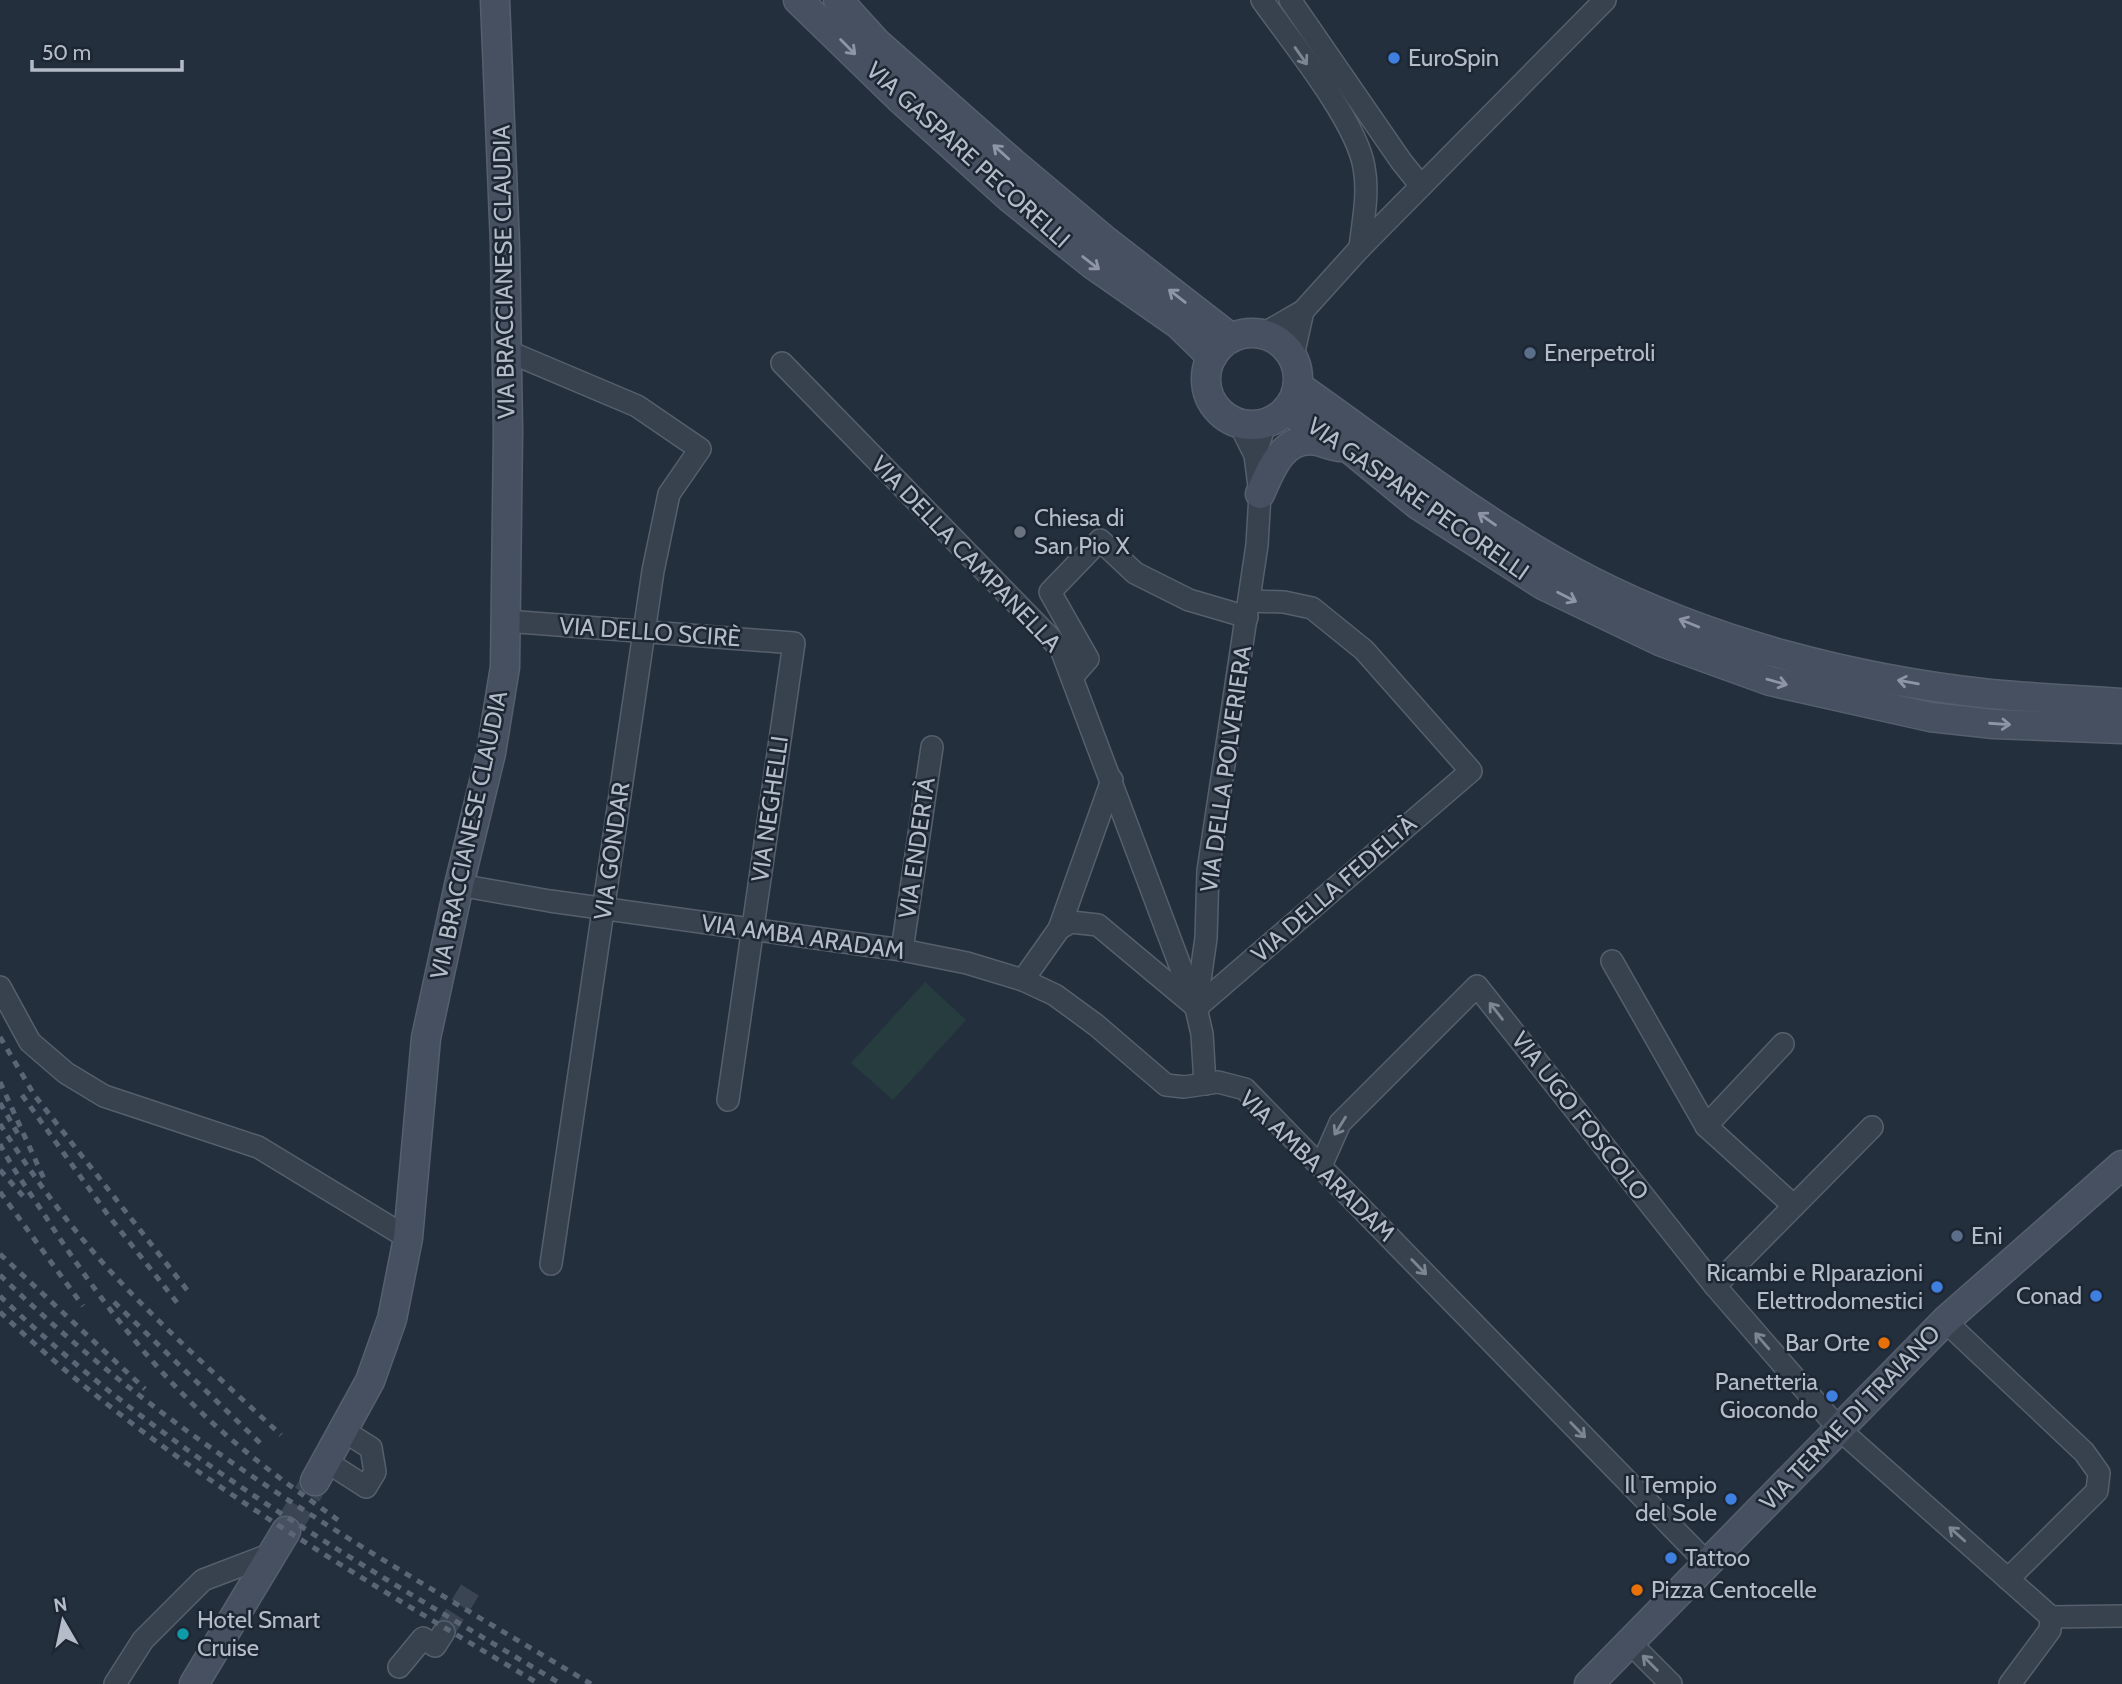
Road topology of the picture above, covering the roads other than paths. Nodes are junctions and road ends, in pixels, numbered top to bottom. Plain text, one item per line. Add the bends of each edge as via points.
1 (495, 0) edge
2 (798, 0) edge
3 (838, 0) edge
4 (1262, 0) edge
5 (1290, 0) edge
6 (1605, 0) edge
7 (1401, 161) junction
8 (1366, 183) junction
9 (1421, 186) junction
10 (1404, 202) junction
11 (1360, 247) junction
12 (1303, 312) junction
13 (1263, 334) junction
14 (1221, 347) junction
15 (507, 351) junction
16 (1293, 356) junction
17 (782, 363) dead end
18 (1272, 410) junction
19 (1352, 450) junction
20 (1260, 494) junction
21 (1248, 609) junction
22 (506, 621) junction
23 (644, 631) junction
24 (794, 643) joint
25 (1072, 677) junction
26 (2122, 703) edge
27 (2122, 729) edge
28 (932, 747) dead end
29 (1112, 780) junction
30 (458, 885) junction
31 (603, 909) junction
32 (754, 929) junction
33 (1059, 929) junction
34 (902, 950) junction
35 (1612, 961) dead end
36 (1023, 980) junction
37 (0, 987) edge
38 (1196, 1008) junction
39 (1783, 1044) dead end
40 (1205, 1084) junction
41 (728, 1100) dead end
42 (1706, 1126) junction
43 (1872, 1127) dead end
44 (1321, 1166) junction
45 (2120, 1170) edge
46 (1794, 1206) junction
47 (408, 1238) junction
48 (551, 1264) dead end
49 (1715, 1286) junction
50 (1945, 1321) junction
51 (1839, 1429) junction
52 (344, 1431) junction
53 (321, 1471) joint
54 (280, 1542) joint
55 (1708, 1564) junction
56 (2008, 1579) junction
57 (2122, 1616) edge
58 (2051, 1624) junction
59 (444, 1632) tunnel mouth
60 (1630, 1643) junction
61 (399, 1667) dead end
62 (116, 1684) edge
63 (194, 1684) edge
64 (1588, 1684) edge
65 (1671, 1684) edge
66 (2010, 1684) edge

1 - 15 street, VIA BRACCIANESE CLAUDIA
2 -> 14 street, VIA GASPARE PECORELLI via 1010,198 1092,264 1178,324
14 -> 3 street, VIA GASPARE PECORELLI via 877,43
4 -> 8 street via 1331,98 1364,164
5 - 7 street
6 - 9 street
7 - 8 street via 1388,160 1376,167
7 - 9 street
8 - 10 street via 1382,196
8 - 11 street
9 - 10 street
10 - 11 street
11 - 12 street
12 - 13 street
12 - 16 street
13 - 14 street via 1252,333
13 - 16 street
14 - 18 street, VIA GASPARE PECORELLI via 1207,372 1210,398 1227,416
15 - 22 street, VIA BRACCIANESE CLAUDIA
15 - 23 street, VIA GONDAR via 637,406 700,449 669,494
16 - 18 street, VIA GASPARE PECORELLI via 1297,368
17 - 25 street, VIA DELLA CAMPANELLA via 1061,649
18 - 19 street, VIA GASPARE PECORELLI
18 - 20 street, VIA DELLA POLVERIERA via 1255,454
26 -> 18 street, VIA GASPARE PECORELLI via 1990,694 1912,683 1820,664 1716,633 1590,580
19 - 20 street via 1315,441 1286,448
19 -> 27 street, VIA GASPARE PECORELLI via 1418,505 1543,584 1662,642 1770,681 1930,717
20 - 21 street, VIA DELLA POLVERIERA
21 - 25 street via 1189,600 1135,573 1100,540 1050,592 1088,659
21 - 38 street, VIA DELLA POLVERIERA via 1208,872 1206,938
21 - 38 street, VIA DELLA FEDELTÀ via 1284,602 1312,608 1364,650 1471,771
22 - 23 street, VIA DELLO SCIRÈ
22 - 30 street, VIA BRACCIANESE CLAUDIA via 505,667 491,753
23 - 24 street, VIA DELLO SCIRÈ
23 - 31 street, VIA GONDAR
24 - 32 street, VIA NEGHELLI
25 - 29 street, VIA DELLA CAMPANELLA
28 - 34 street, VIA ENDERTÀ
29 - 33 street
29 - 38 street, VIA DELLA CAMPANELLA
30 - 31 street, VIA AMBA ARADAM
30 - 47 street, VIA BRACCIANESE CLAUDIA via 426,1038
31 - 32 street, VIA AMBA ARADAM
31 - 48 street, VIA GONDAR
32 - 34 street, VIA AMBA ARADAM
32 - 41 street, VIA NEGHELLI
33 - 36 street
33 - 38 street via 1071,922 1098,925
34 - 36 street, VIA AMBA ARADAM
35 - 42 street
36 - 40 street, VIA AMBA ARADAM via 1055,995 1097,1025 1166,1085
37 - 47 street via 30,1042 66,1073 104,1096 258,1147
38 - 40 street, VIA DELLA POLVERIERA
39 - 42 street
40 - 44 street, VIA AMBA ARADAM via 1245,1089
42 - 46 street
43 - 46 street
49 -> 44 street, VIA UGO FOSCOLO via 1477,986 1340,1123
44 -> 55 street, VIA AMBA ARADAM
45 - 50 street, VIA TERME DI TRAIANO
46 - 49 street
47 - 52 street, VIA BRACCIANESE CLAUDIA via 392,1320 370,1381
51 -> 49 street, VIA UGO FOSCOLO
50 - 51 street, VIA TERME DI TRAIANO
50 - 56 street via 2084,1452 2099,1473 2097,1491
51 - 55 street, VIA TERME DI TRAIANO
56 -> 51 street, VIA UGO FOSCOLO
52 - 53 street, VIA BRACCIANESE CLAUDIA
52 - 53 street via 371,1448 375,1472 366,1487
54 - 62 street via 204,1580 143,1640
54 - 63 street
55 - 60 street, VIA TERME DI TRAIANO
56 - 58 street, VIA UGO FOSCOLO
57 - 58 street
58 - 66 street
59 - 61 street via 435,1646 424,1638
60 - 64 street, VIA TERME DI TRAIANO
65 -> 60 street

